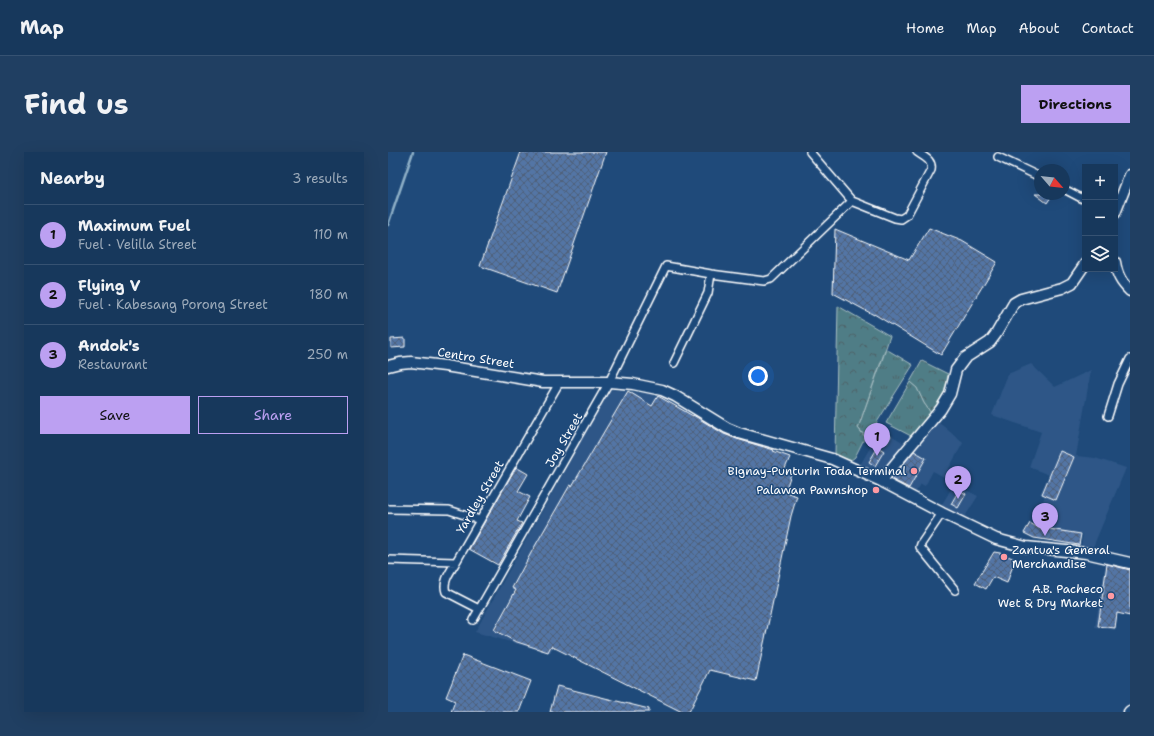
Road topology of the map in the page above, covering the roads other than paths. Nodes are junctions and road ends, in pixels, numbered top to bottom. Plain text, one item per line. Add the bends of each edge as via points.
1 (810, 152) edge
2 (917, 152) edge
3 (926, 154) edge
4 (998, 157) dead end
5 (1034, 174) edge
6 (1129, 182) edge
7 (1070, 192) edge
8 (1082, 198) edge
9 (852, 201) junction
10 (1118, 206) edge
11 (1082, 268) edge
12 (1117, 272) edge
13 (711, 274) junction
14 (1130, 291) edge
15 (1130, 359) edge
16 (674, 363) dead end
17 (388, 366) edge
18 (609, 382) junction
19 (559, 383) junction
20 (1108, 416) dead end
21 (881, 481) junction
22 (388, 509) edge
23 (942, 513) junction
24 (480, 520) junction
25 (388, 560) edge
26 (456, 562) junction
27 (1130, 563) edge
28 (955, 590) dead end
29 (479, 609) junction
30 (473, 620) dead end

1 - 9 street
2 - 3 street
3 - 9 street via 932,166 931,170 907,215 901,219
4 - 5 street
6 - 10 main road
7 - 8 street
9 - 13 street via 770,279 764,281
11 - 21 main road via 1072,283 1021,299 1014,304 990,342 965,358 956,370 950,394 940,409
12 - 14 main road via 1122,283
13 - 16 street via 708,293
13 - 18 street, Joy Street via 666,266
15 - 20 street via 1118,384
17 - 19 main road, Centro Street via 423,363
18 - 19 main road, Centro Street
18 - 21 main road, Centro Street via 662,390 739,433 832,459
18 - 29 street, Joy Street
19 - 24 street, Yardley Street
21 - 23 main road, Centro Street
22 - 24 street via 449,510
23 - 27 main road, Centro Street via 1012,544 1086,553
23 - 28 street via 920,547
24 - 26 street, Yardley Street
25 - 26 street
26 - 29 street, Yardley Street via 444,587 446,592
29 - 30 street, Joy Street

